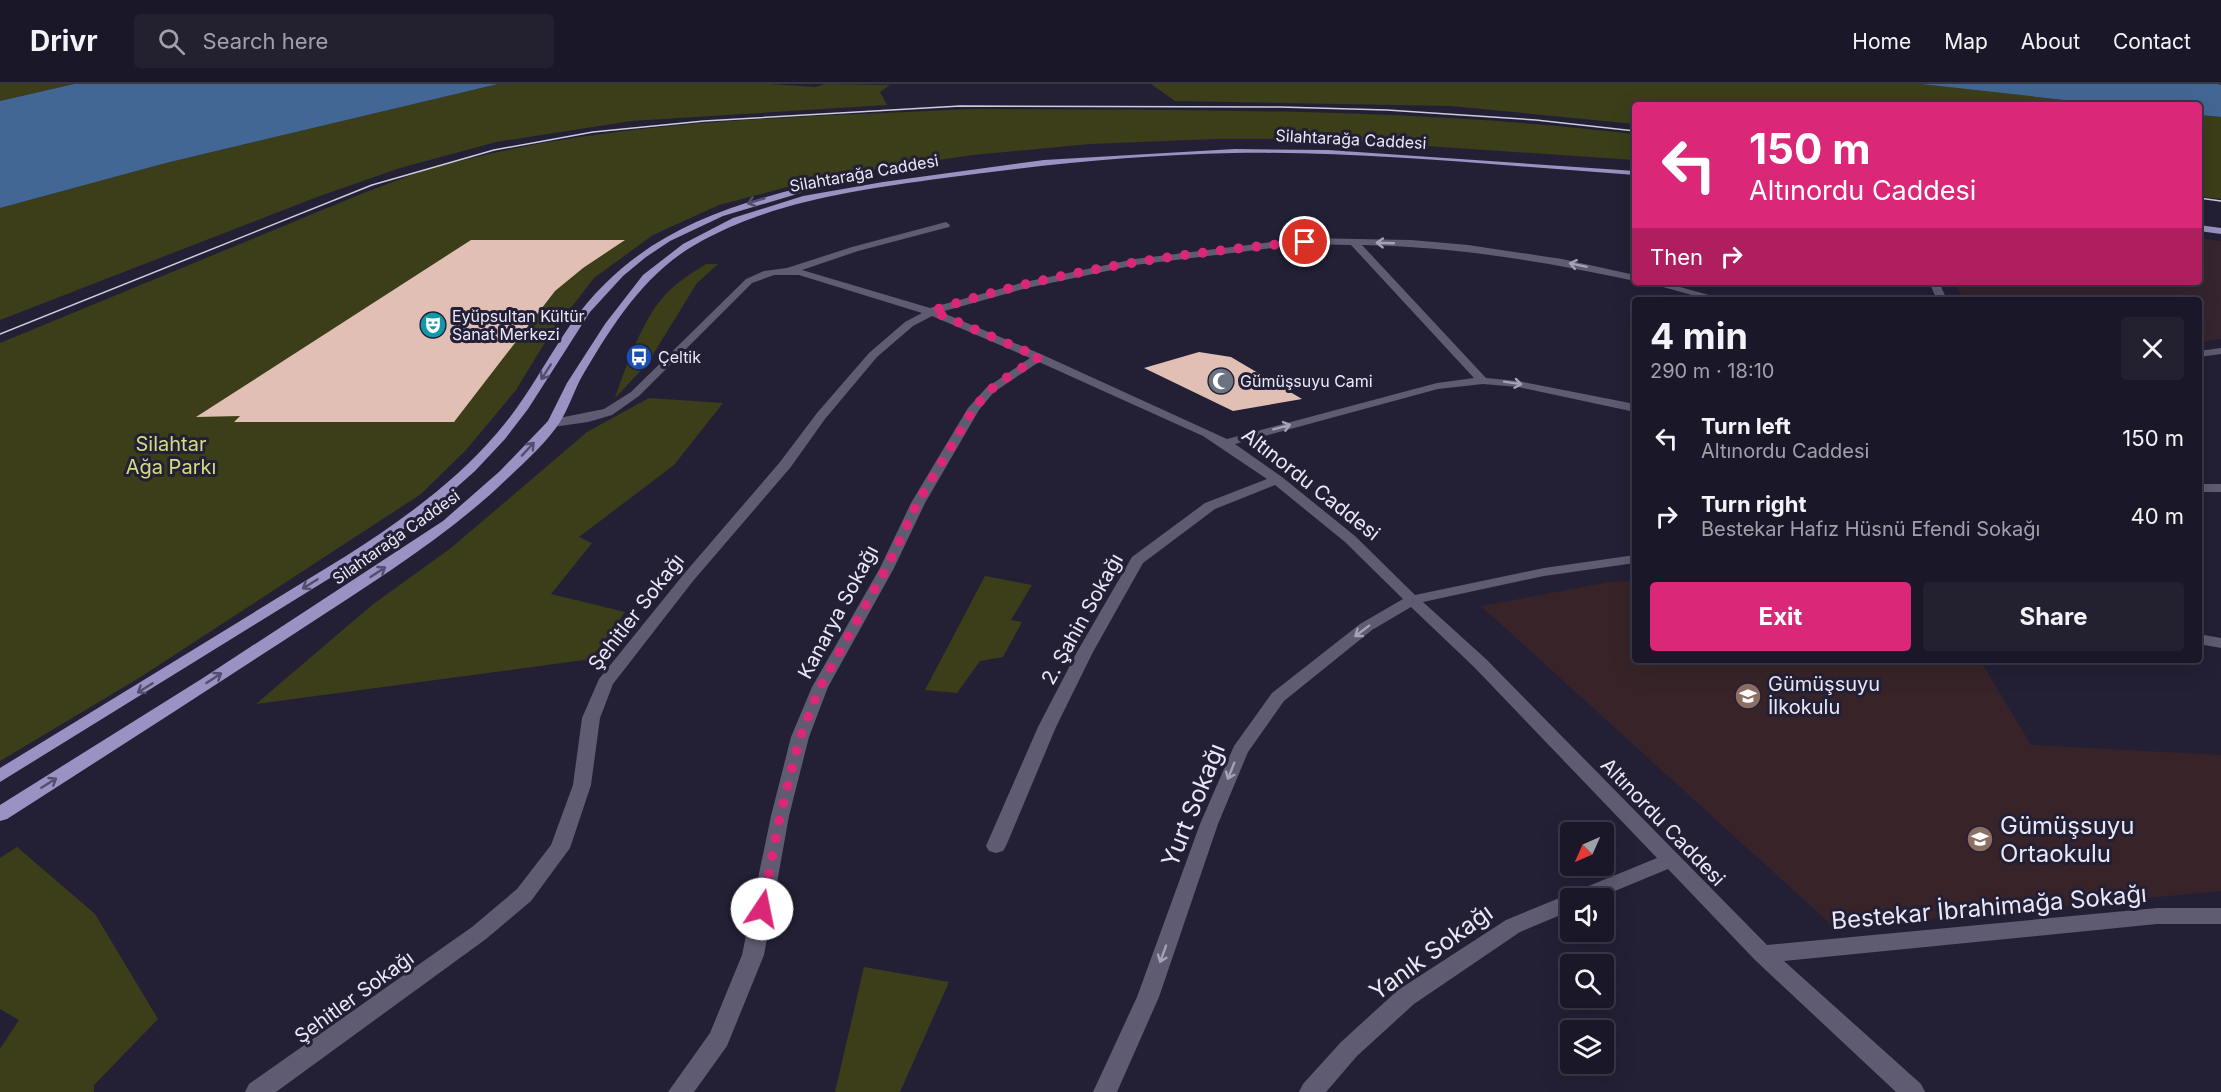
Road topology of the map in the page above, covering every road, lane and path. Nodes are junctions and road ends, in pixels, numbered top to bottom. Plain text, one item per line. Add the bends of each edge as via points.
1 (1511, 164) junction
2 (1632, 165) edge
3 (1632, 173) edge
4 (1632, 180) edge
5 (2202, 219) edge
6 (2221, 222) edge
7 (946, 225) dead end
8 (2202, 228) edge
9 (2221, 231) edge
10 (1354, 242) junction
11 (787, 271) junction
12 (1632, 277) edge
13 (1662, 285) edge
14 (1710, 297) edge
15 (932, 311) junction
16 (2221, 351) edge
17 (2202, 354) edge
18 (1039, 357) junction
19 (1483, 381) junction
20 (1632, 407) edge
21 (553, 423) junction
22 (1226, 443) junction
23 (1277, 480) junction
24 (2202, 488) edge
25 (2221, 488) edge
26 (1632, 559) edge
27 (1412, 600) junction
28 (2202, 640) edge
29 (2221, 643) edge
30 (0, 776) edge
31 (0, 814) edge
32 (996, 846) dead end
33 (1671, 860) junction
34 (1603, 888) edge
35 (1560, 906) edge
36 (2221, 916) edge
37 (1762, 954) junction
38 (257, 1092) edge
39 (680, 1092) edge
40 (1105, 1092) edge
41 (1311, 1092) edge
42 (1913, 1092) edge

1 - 3 main road, Silahtarağa Caddesi
1 - 4 main road
1 - 21 main road, Silahtarağa Caddesi via 1310,152 1142,154 966,172 786,204 712,230 646,277 609,326
2 -> 30 main road, Silahtarağa Caddesi via 1326,145 1131,147 1034,155 857,179 781,194 726,211 668,238 615,278 586,311 510,425 426,507 305,588
5 - 6 main road
7 - 11 street
8 - 9 main road
12 -> 10 street, Şehitler Sokağı via 1468,248
10 - 15 street, Şehitler Sokağı via 1272,244 1135,262 1025,285
10 - 19 street
11 - 15 street, Altınordu Caddesi
11 - 21 street, Altınordu Caddesi via 749,281 635,394 608,412
13 - 14 street
15 - 18 street, Altınordu Caddesi
15 - 38 street, Şehitler Sokağı via 909,324 873,355 605,683 591,718 582,785 560,848 524,895 479,933
16 - 17 street
18 - 22 street, Altınordu Caddesi
18 - 39 street, Kanarya Sokağı via 990,390 974,408 918,502 887,567 820,687 797,748 780,816 753,956 719,1039
19 -> 20 street via 1518,384
22 -> 19 street via 1437,386
31 -> 21 main road, Silahtarağa Caddesi via 407,553 480,497
22 - 23 street, Altınordu Caddesi
23 - 27 street, Altınordu Caddesi via 1350,539
23 - 32 street, 2. Şahin Sokağı via 1210,506 1137,560 1047,727
24 - 25 street
26 - 27 street, Yurt Sokağı via 1544,572
27 - 33 street, Altınordu Caddesi via 1480,663
27 -> 40 street, Yurt Sokağı via 1366,627 1278,698 1240,750 1148,997
28 - 29 street
33 - 34 street
33 - 37 street, Altınordu Caddesi
35 - 41 street, Yanık Sokağı via 1513,926 1406,997 1349,1049
36 - 37 street, Bestekar İbrahimağa Sokağı via 2157,916
37 - 42 street, Altınordu Caddesi

